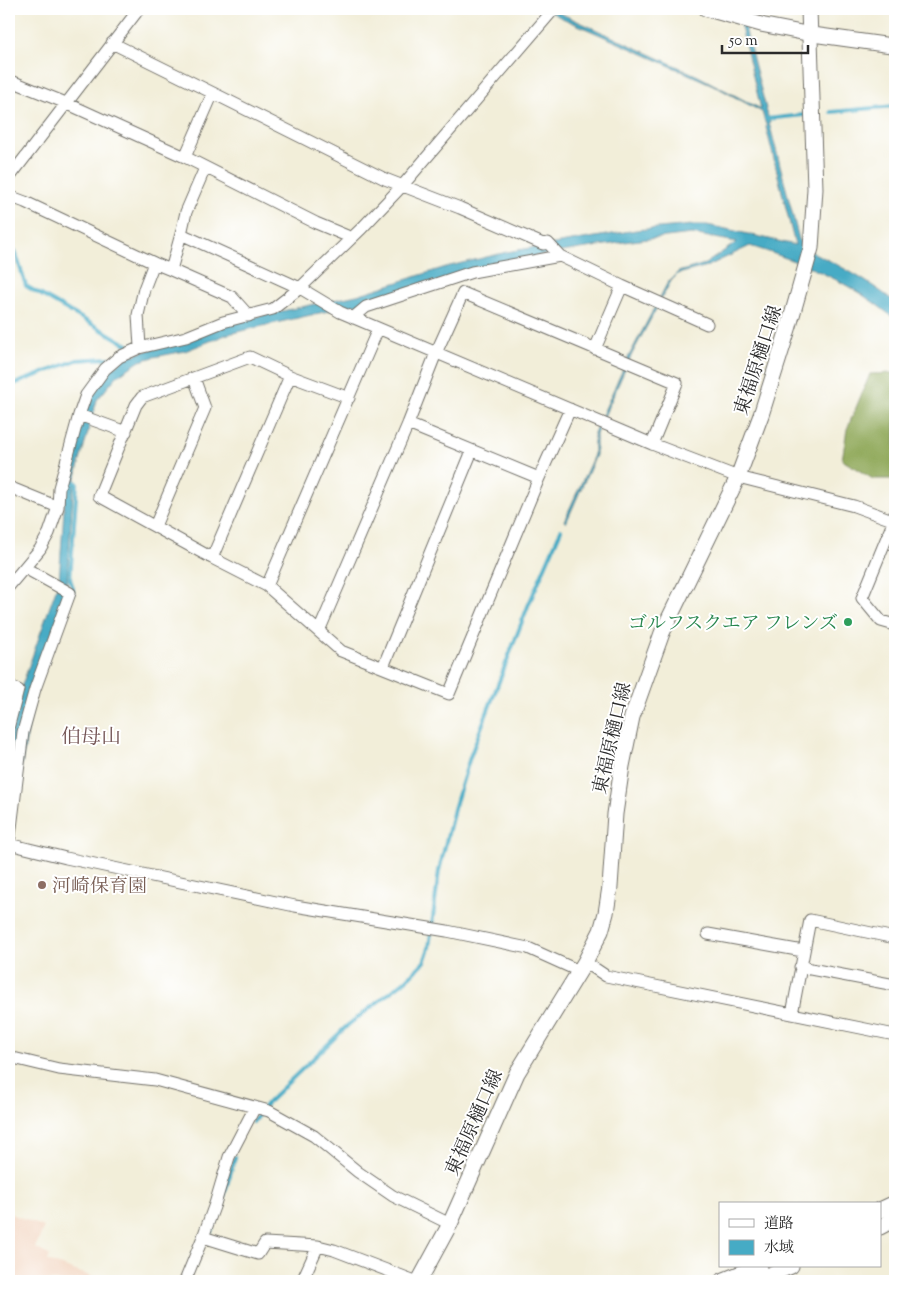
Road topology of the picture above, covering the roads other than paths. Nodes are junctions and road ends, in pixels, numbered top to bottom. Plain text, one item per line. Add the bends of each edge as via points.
1 (139, 9) edge
2 (554, 9) edge
3 (706, 9) edge
4 (809, 9) edge
5 (809, 34) junction
6 (112, 43) junction
7 (895, 46) edge
8 (9, 80) edge
9 (213, 93) junction
10 (66, 103) junction
11 (185, 157) junction
12 (205, 168) junction
13 (9, 178) edge
14 (403, 185) junction
15 (9, 196) edge
16 (181, 234) junction
17 (352, 238) junction
18 (556, 251) junction
19 (154, 262) junction
20 (171, 270) junction
21 (622, 286) junction
22 (300, 288) junction
23 (249, 316) junction
24 (353, 318) junction
25 (707, 324) dead end
26 (378, 329) junction
27 (140, 347) junction
28 (595, 349) junction
29 (436, 353) junction
30 (290, 376) junction
31 (194, 378) junction
32 (349, 398) junction
33 (570, 409) junction
34 (79, 415) junction
35 (408, 424) junction
36 (126, 432) junction
37 (652, 444) junction
38 (472, 450) junction
39 (738, 477) junction
40 (539, 478) junction
41 (9, 487) edge
42 (58, 507) junction
43 (895, 521) edge
44 (155, 526) junction
45 (212, 558) junction
46 (25, 568) junction
47 (9, 586) edge
48 (267, 586) junction
49 (895, 625) edge
50 (320, 631) junction
51 (383, 667) junction
52 (9, 686) edge
53 (14, 730) edge
54 (9, 844) edge
55 (708, 934) dead end
56 (895, 938) edge
57 (803, 951) junction
58 (582, 967) junction
59 (800, 967) junction
60 (895, 986) edge
61 (792, 1014) junction
62 (895, 1034) edge
63 (9, 1057) edge
64 (255, 1108) junction
65 (895, 1203) edge
66 (882, 1209) edge
67 (895, 1219) edge
68 (450, 1224) junction
69 (882, 1226) edge
70 (203, 1237) junction
71 (318, 1246) junction
72 (754, 1268) edge
73 (786, 1268) edge
74 (185, 1281) edge
75 (302, 1281) edge
76 (417, 1281) edge
77 (722, 1281) edge
78 (754, 1281) edge

1 - 6 street
2 - 14 street
3 - 5 street
4 - 5 main road, 東福原樋口線
5 - 7 street
5 - 39 main road, 東福原樋口線 via 815,189 810,252
6 - 9 street
6 - 10 street
8 - 10 street
9 - 11 street
9 - 14 street
10 - 11 street
10 - 13 street
11 - 12 street
12 - 16 street via 186,212
12 - 17 street
14 - 17 street
14 - 18 street via 543,244 548,243
15 - 19 street
16 - 20 street
16 - 22 street
17 - 22 street
18 - 21 street
18 - 24 street via 472,272 366,307
19 - 20 street
19 - 27 street via 138,315
20 - 23 street via 232,297
21 - 25 street
21 - 28 street
22 - 23 street via 273,309
22 - 24 street
23 - 27 street via 223,322 186,337
24 - 26 street
26 - 29 street
26 - 32 street
27 - 34 street via 119,357 98,377 86,394
28 - 29 street via 463,293
28 - 37 street via 677,383
29 - 33 street
29 - 35 street
30 - 31 street via 250,357
30 - 32 street
30 - 45 street
31 - 36 street via 142,397
31 - 44 street via 204,408
32 - 48 street
33 - 37 street
33 - 40 street
34 - 36 street
34 - 42 street via 59,488
35 - 38 street
35 - 50 street
36 - 44 street via 99,496
37 - 39 street
38 - 40 street
38 - 51 street
39 - 43 street via 854,506
39 - 58 main road, 東福原樋口線 via 662,634 632,717 615,814 606,913 601,931
40 - 51 street via 448,694
41 - 42 street
42 - 46 street via 49,533
43 - 49 street via 862,598 881,621
44 - 45 street
45 - 48 street
46 - 47 street
46 - 53 street via 70,593 35,689
48 - 50 street
50 - 51 street via 341,651
52 - 53 street via 18,690
53 - 54 street
54 - 58 street via 294,906 528,948
55 - 57 street
56 - 57 street via 810,920
57 - 59 street
58 - 61 street via 606,976
58 - 68 main road, 東福原樋口線 via 517,1073
59 - 60 street
59 - 61 street
61 - 62 street
63 - 64 street via 58,1068 155,1080
64 - 68 street via 314,1136 392,1196
64 - 70 street via 229,1157
65 - 66 main road
67 - 69 main road
68 - 76 main road, 東福原樋口線
70 - 71 street via 258,1254 265,1243
70 - 74 street
71 - 75 street
71 - 76 street
72 - 77 main road
73 - 78 main road

